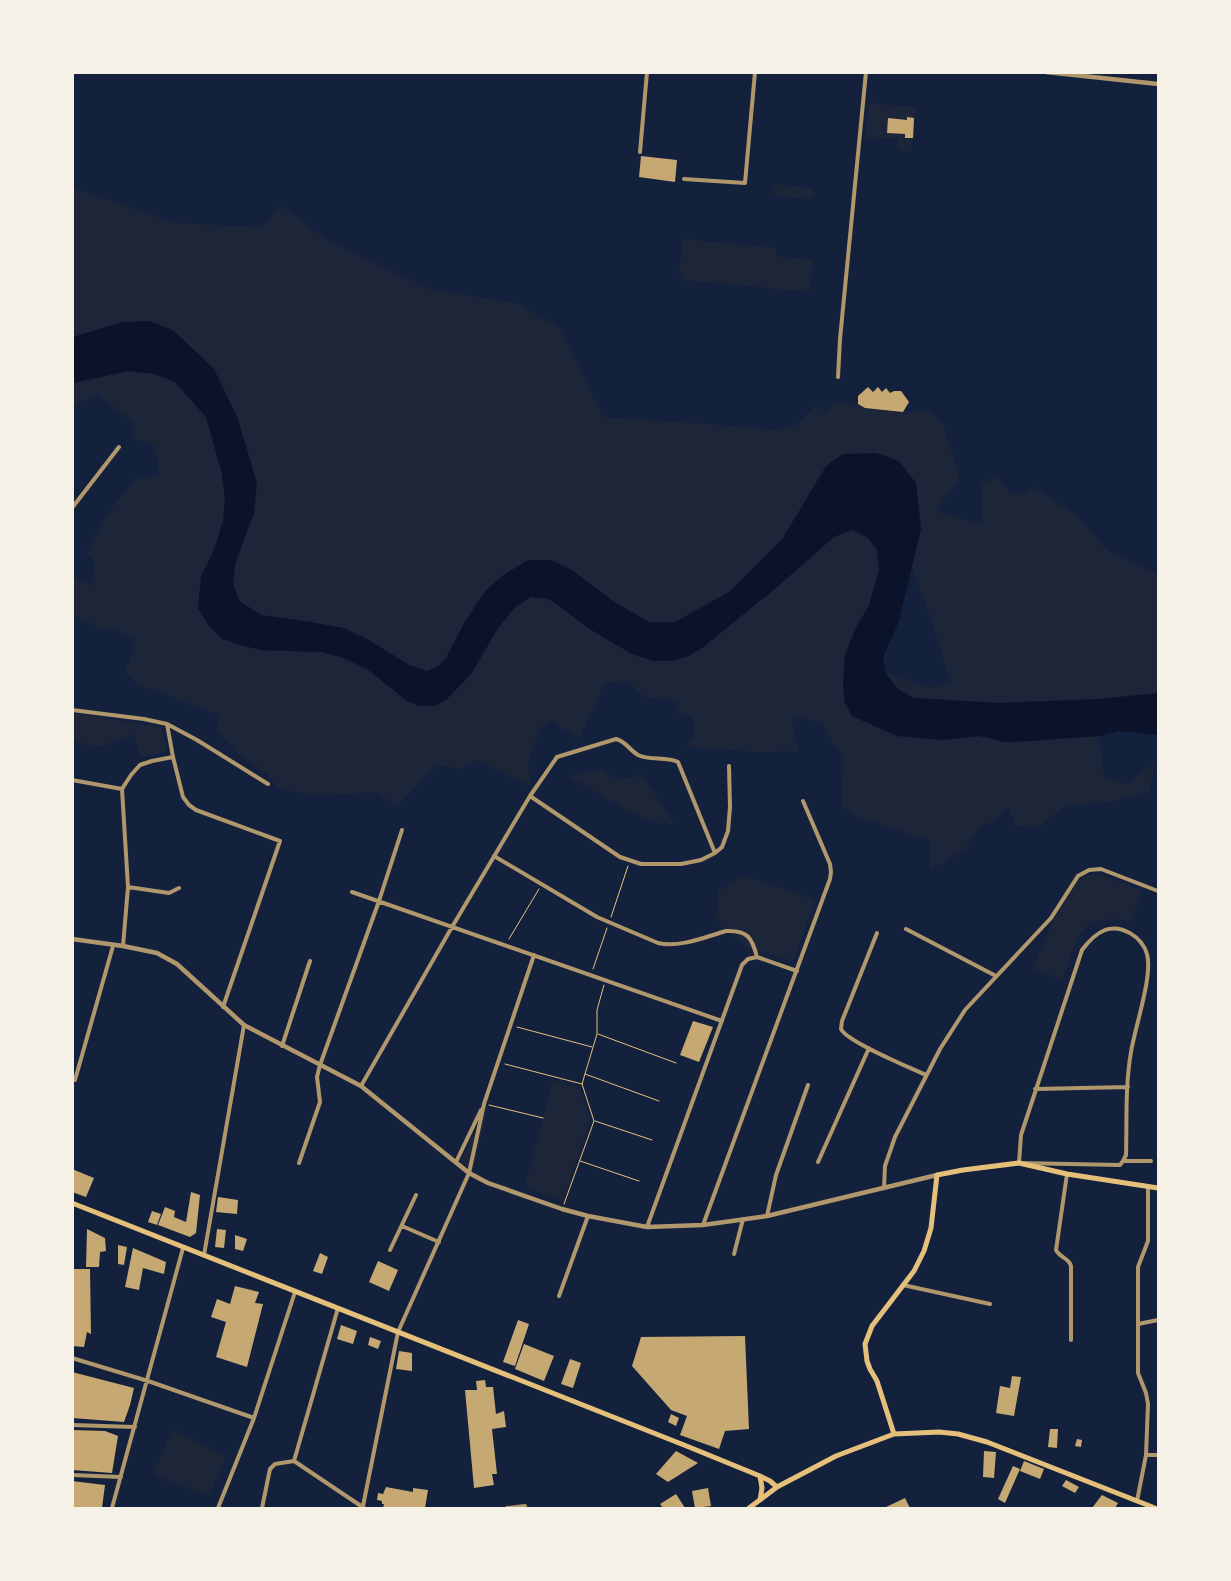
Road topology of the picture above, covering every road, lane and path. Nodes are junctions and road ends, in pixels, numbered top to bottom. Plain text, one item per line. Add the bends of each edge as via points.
1 (647, 72) edge
2 (755, 72) edge
3 (866, 72) edge
4 (1046, 72) edge
5 (1158, 84) edge
6 (640, 152) dead end
7 (684, 179) dead end
8 (838, 377) dead end
9 (119, 447) dead end
10 (72, 508) edge
11 (72, 710) edge
12 (167, 724) junction
13 (173, 757) junction
14 (729, 766) dead end
15 (72, 780) edge
16 (268, 784) dead end
17 (122, 789) junction
18 (530, 796) junction
19 (803, 801) dead end
20 (402, 830) dead end
21 (715, 853) junction
22 (494, 856) junction
23 (542, 884) junction
24 (128, 887) junction
25 (178, 888) dead end
26 (1158, 891) edge
27 (352, 892) dead end
28 (379, 901) junction
29 (452, 926) junction
30 (906, 929) dead end
31 (877, 933) dead end
32 (72, 940) edge
33 (113, 946) junction
34 (123, 946) junction
35 (506, 946) junction
36 (534, 955) junction
37 (757, 958) junction
38 (310, 961) dead end
39 (797, 971) junction
40 (996, 976) junction
41 (606, 980) junction
42 (223, 1007) junction
43 (722, 1021) junction
44 (244, 1025) junction
45 (509, 1025) junction
46 (597, 1034) junction
47 (282, 1046) junction
48 (592, 1047) junction
49 (869, 1048) junction
50 (497, 1062) junction
51 (676, 1063) dead end
52 (320, 1065) junction
53 (585, 1074) junction
54 (926, 1075) junction
55 (75, 1080) dead end
56 (582, 1084) junction
57 (808, 1085) dead end
58 (361, 1086) junction
59 (1128, 1086) junction
60 (1035, 1089) junction
61 (659, 1102) dead end
62 (484, 1104) junction
63 (542, 1118) dead end
64 (594, 1121) junction
65 (652, 1140) dead end
66 (580, 1161) junction
67 (1123, 1161) junction
68 (1151, 1161) dead end
69 (456, 1162) junction
70 (818, 1162) dead end
71 (299, 1163) dead end
72 (1019, 1163) junction
73 (469, 1173) junction
74 (1067, 1174) junction
75 (938, 1175) junction
76 (639, 1180) dead end
77 (884, 1188) junction
78 (1148, 1188) junction
79 (1158, 1188) edge
80 (416, 1195) dead end
81 (72, 1203) edge
82 (562, 1209) junction
83 (588, 1216) junction
84 (767, 1216) junction
85 (743, 1219) junction
86 (703, 1225) junction
87 (402, 1226) junction
88 (647, 1227) junction
89 (439, 1242) junction
90 (184, 1248) junction
91 (390, 1250) dead end
92 (734, 1254) dead end
93 (204, 1256) junction
94 (903, 1285) junction
95 (295, 1292) junction
96 (559, 1296) dead end
97 (990, 1304) dead end
98 (338, 1308) junction
99 (1158, 1320) edge
100 (1138, 1324) junction
101 (398, 1332) junction
102 (1071, 1340) dead end
103 (72, 1358) edge
104 (148, 1381) junction
105 (254, 1418) junction
106 (72, 1424) edge
107 (135, 1427) junction
108 (894, 1434) junction
109 (1146, 1455) junction
110 (1158, 1455) edge
111 (294, 1461) junction
112 (72, 1475) edge
113 (120, 1476) junction
114 (760, 1476) junction
115 (777, 1487) junction
116 (760, 1500) junction
117 (1137, 1501) junction
118 (525, 1506) dead end
119 (364, 1507) edge
120 (1148, 1507) edge
121 (112, 1508) edge
122 (218, 1508) edge
123 (262, 1508) edge
124 (507, 1508) edge
125 (749, 1508) edge
126 (1155, 1508) edge

1 - 6 street
2 - 7 street via 744,184
3 - 8 street
4 - 5 street
9 - 10 street
11 - 12 street
12 - 13 street
12 - 16 street
13 - 17 street via 140,765
13 - 42 street via 189,805 280,842
14 - 21 street via 728,831 722,847
15 - 17 street
17 - 24 street
18 - 21 street via 599,844 630,861 681,864
18 - 21 street via 557,757 616,739 623,740 644,757 678,762
18 - 22 street
19 - 39 street via 831,872
20 - 28 street
22 - 23 street
22 - 29 street
23 - 35 path
23 - 37 street via 597,917 658,943 676,945 726,931 739,932 752,940
24 - 25 street via 169,893
24 - 34 street
26 - 40 street via 1101,869 1089,870 1078,876 1051,918
27 - 28 street
28 - 29 street
28 - 52 street
29 - 35 street
29 - 58 street
30 - 40 street
31 - 49 street via 841,1029
32 - 33 street
33 - 34 street
33 - 55 street
34 - 42 street via 156,954 177,964
35 - 36 street
36 - 41 street
36 - 45 street
37 - 39 street
37 - 43 street via 748,959 742,965
38 - 47 street
39 - 86 street
40 - 54 street via 966,1010
41 - 43 street
41 - 46 path via 597,1010
42 - 44 street
43 - 88 street
44 - 47 street
44 - 93 street
45 - 48 path
45 - 50 street
46 - 48 path
46 - 51 path
47 - 52 street
48 - 53 path
49 - 54 street
49 - 70 street
50 - 56 path
50 - 62 street
52 - 58 street
52 - 71 street via 317,1077 320,1102
53 - 56 path
53 - 61 path
54 - 77 street via 895,1137 885,1166
56 - 64 path
57 - 84 street via 776,1175
58 - 69 street
59 - 60 street
59 - 60 street via 1131,1052 1148,972 1147,954 1140,940 1117,929 1106,930 1092,938 1082,950
59 - 67 street via 1126,1155
60 - 72 street via 1021,1135
62 - 63 path
62 - 69 street
62 - 73 street
64 - 65 path
64 - 66 path
66 - 76 path
66 - 82 path
67 - 68 street
67 - 72 street via 1120,1165
69 - 73 street
72 - 74 main road
72 - 75 main road
73 - 82 street
73 - 89 street
74 - 78 main road
74 - 102 street via 1056,1250 1071,1266
75 - 77 street
75 - 94 main road via 931,1228 924,1251
77 - 84 street
78 - 79 main road
78 - 100 street via 1148,1241 1138,1267
80 - 87 street
81 - 90 main road
82 - 83 street
83 - 88 street
83 - 96 street
84 - 85 street
85 - 86 street
85 - 92 street
86 - 88 street
87 - 89 street
87 - 91 street
89 - 101 street
90 - 93 main road
90 - 104 street
93 - 95 main road
94 - 97 street
94 - 108 main road via 872,1326 865,1344 870,1369 878,1380
95 - 98 main road
95 - 105 street
98 - 101 main road
98 - 111 street
99 - 100 street
100 - 109 street via 1138,1373 1148,1404
101 - 114 main road
101 - 119 street
103 - 104 street
104 - 105 street
104 - 107 street
105 - 122 street
106 - 107 street
107 - 113 street
108 - 115 main road via 836,1456
108 - 117 main road via 939,1432 981,1440
109 - 110 street
109 - 117 street
111 - 119 street
111 - 123 street via 275,1464 270,1469
112 - 113 street
113 - 121 street
114 - 115 main road
114 - 116 main road
115 - 116 main road
116 - 125 main road
117 - 120 main road
118 - 124 street
120 - 126 main road

